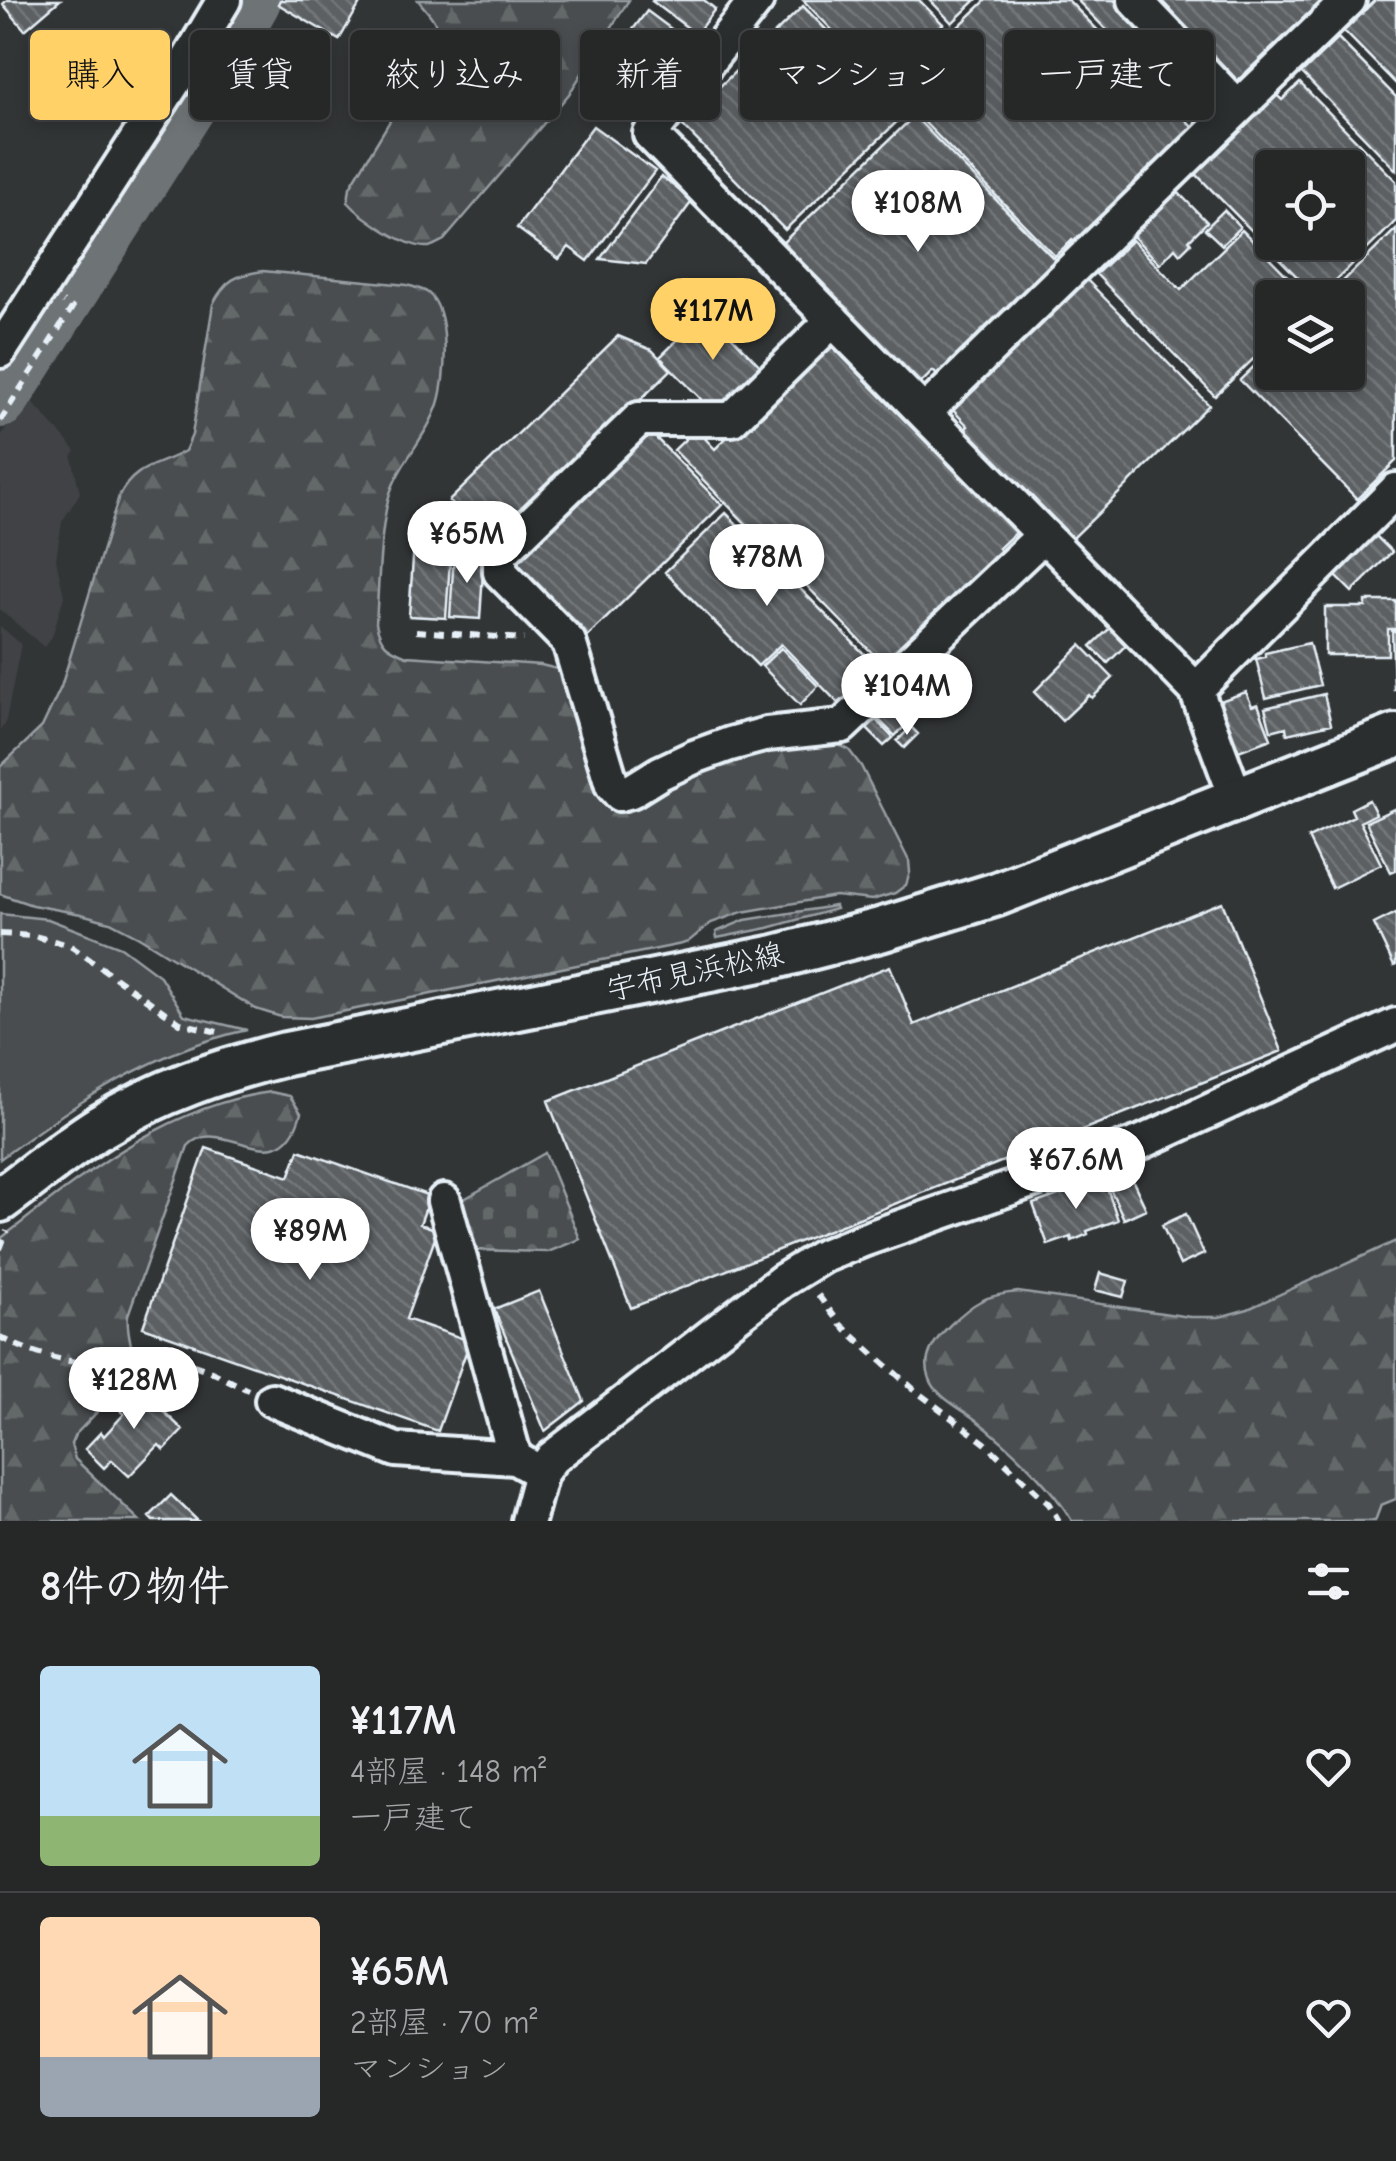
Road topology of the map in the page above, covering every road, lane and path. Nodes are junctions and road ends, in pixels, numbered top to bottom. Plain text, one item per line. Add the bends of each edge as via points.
1 (224, 0) edge
2 (757, 0) edge
3 (1136, 0) edge
4 (1349, 0) edge
5 (1238, 108) junction
6 (67, 305) dead end
7 (833, 320) junction
8 (0, 351) edge
9 (924, 413) junction
10 (0, 420) edge
11 (1396, 490) edge
12 (1044, 536) junction
13 (416, 631) dead end
14 (568, 642) junction
15 (1196, 690) junction
16 (1396, 736) edge
17 (1237, 800) junction
18 (0, 934) edge
19 (1396, 1025) edge
20 (234, 1036) dead end
21 (0, 1200) edge
22 (444, 1200) dead end
23 (798, 1271) junction
24 (0, 1337) edge
25 (272, 1400) joint
26 (528, 1466) junction
27 (528, 1521) edge
28 (1059, 1521) edge

1 - 8 street
2 - 7 street via 650,134
3 - 5 street
4 - 5 street
5 - 9 street
6 - 10 path via 72,308
7 - 9 street
7 - 14 street via 732,419 639,419 500,554 500,572
9 - 12 street
11 - 15 street
12 - 14 street via 842,726 730,744 620,794
12 - 15 street
13 - 14 path
15 - 17 street
16 - 17 main road, 宇布見浜松線
17 - 21 main road, 宇布見浜松線 via 996,894 880,930 238,1066 115,1119
18 - 20 path via 69,945 180,1023
19 - 23 street via 1142,1142 863,1240
22 - 26 street
23 - 26 street via 552,1458
23 - 28 path via 840,1324 971,1430
24 - 25 path via 84,1364 179,1361
25 - 26 street via 396,1450
26 - 27 street

